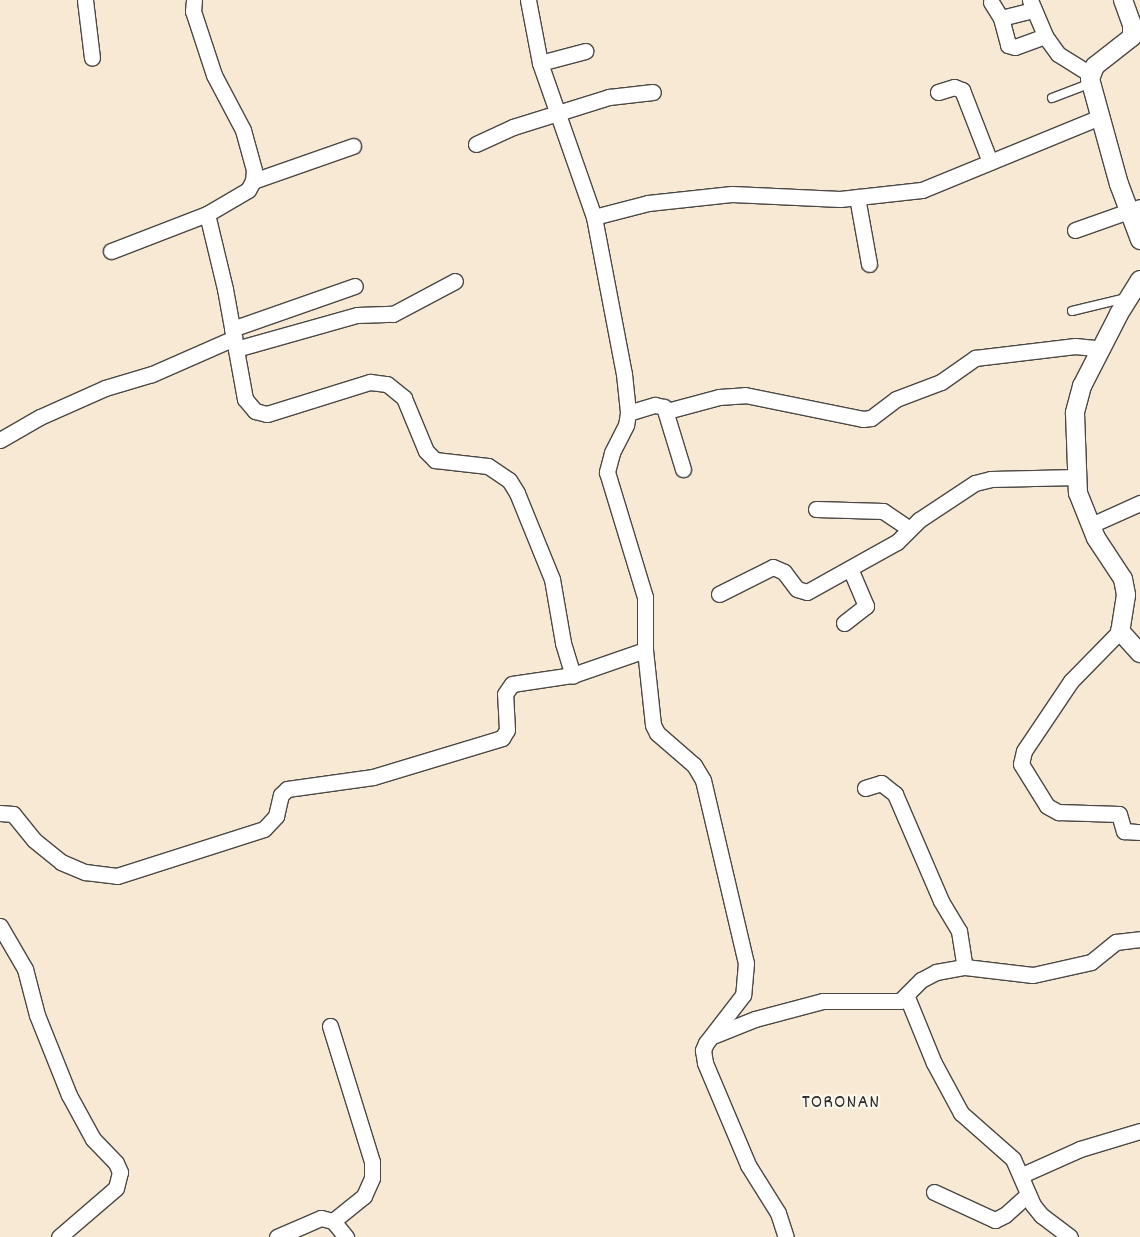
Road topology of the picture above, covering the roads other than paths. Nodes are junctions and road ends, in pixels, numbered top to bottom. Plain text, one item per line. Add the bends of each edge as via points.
1 (85, 0) edge
2 (194, 0) edge
3 (528, 0) edge
4 (1123, 0) edge
5 (991, 2) dead end
6 (1032, 5) edge
7 (1001, 18) junction
8 (1136, 30) edge
9 (1045, 36) junction
10 (584, 51) dead end
11 (92, 58) dead end
12 (540, 63) junction
13 (1091, 79) junction
14 (653, 92) dead end
15 (938, 92) dead end
16 (1052, 98) dead end
17 (558, 114) junction
18 (1100, 117) junction
19 (476, 144) dead end
20 (353, 146) dead end
21 (990, 162) junction
22 (253, 182) junction
23 (857, 198) junction
24 (1135, 208) edge
25 (207, 214) junction
26 (594, 217) junction
27 (1075, 230) dead end
28 (1140, 240) edge
29 (111, 251) dead end
30 (869, 264) dead end
31 (1140, 280) edge
32 (455, 281) dead end
33 (355, 286) dead end
34 (1131, 297) junction
35 (1072, 311) dead end
36 (234, 339) junction
37 (1102, 348) junction
38 (667, 411) junction
39 (628, 413) junction
40 (0, 440) edge
41 (683, 469) dead end
42 (1077, 477) junction
43 (1140, 504) edge
44 (816, 509) dead end
45 (1091, 525) junction
46 (910, 529) junction
47 (851, 570) junction
48 (718, 594) dead end
49 (844, 623) dead end
50 (1120, 631) junction
51 (645, 650) junction
52 (1140, 653) edge
53 (573, 674) junction
54 (865, 788) dead end
55 (0, 813) edge
56 (1140, 832) edge
57 (0, 926) edge
58 (1140, 940) edge
59 (965, 967) junction
60 (907, 997) junction
61 (330, 1026) dead end
62 (711, 1036) junction
63 (1140, 1131) edge
64 (1022, 1175) junction
65 (934, 1192) dead end
66 (1028, 1194) junction
67 (333, 1221) junction
68 (59, 1237) edge
69 (277, 1237) edge
70 (346, 1237) edge
71 (786, 1237) edge
72 (1070, 1237) edge

1 - 11 street
2 - 22 street via 193,11 214,75 251,151
3 - 12 street
4 - 8 street
5 - 7 street
6 - 7 street
6 - 9 street
7 - 9 street via 1005,41 1012,46
8 - 13 street via 1130,42 1095,66
9 - 13 street via 1058,54
10 - 12 street
12 - 17 street
13 - 16 lane
13 - 18 street
14 - 17 street via 609,97
15 - 21 street via 954,87 962,90
17 - 19 street via 513,127
17 - 26 street
18 - 21 street
18 - 24 street
20 - 22 street
21 - 23 street via 922,190
22 - 25 street via 240,196
23 - 26 street via 732,194 648,203
23 - 30 street
24 - 27 street
24 - 28 street
25 - 29 street
25 - 36 street
26 - 39 street via 624,374
31 - 34 street
32 - 36 street via 393,314 357,315
33 - 36 street
34 - 35 lane
34 - 37 street
36 - 40 street via 40,416
36 - 53 street via 245,399 254,410 266,414 280,412 370,382 387,384 404,398 426,451 435,460 488,466 509,480 552,579 563,643
37 - 38 street via 1075,346 975,358 959,366 941,382 896,399 871,418 745,395 719,396
37 - 42 street via 1076,403
38 - 39 street via 655,406
38 - 41 street
39 - 51 street via 607,472 644,597
42 - 45 street via 1078,493
42 - 46 street via 990,479 975,483
43 - 45 street
44 - 46 street via 883,511
45 - 50 street via 1126,587
46 - 47 street via 897,542
47 - 48 street via 807,592 797,589 784,572 773,567
47 - 49 street via 866,606
50 - 52 street
50 - 56 street via 1071,681 1024,750 1021,764 1047,806 1058,812 1119,814 1124,831
51 - 53 street
51 - 62 street via 653,724 657,733 694,765 704,780 746,964 743,995 736,1009
53 - 55 street via 512,684 507,688 508,730 502,738 373,778 287,789 281,794 276,816 264,829 117,876 85,872 61,862 34,840 13,814
54 - 59 street via 881,783 895,794 941,901 959,931
57 - 68 street via 26,969 37,1015 69,1095 93,1139 116,1163 120,1172 116,1188
58 - 59 street via 1116,942 1091,962 1033,975
59 - 60 street via 936,972 921,980
60 - 62 street via 900,1001 823,1001 755,1019
60 - 64 street via 934,1063 961,1113 1013,1159
61 - 67 street via 372,1162 372,1178 364,1196
62 - 71 street via 703,1050 715,1090 748,1165 778,1213
63 - 64 street via 1080,1149
64 - 66 street
65 - 66 street via 995,1220
66 - 72 street via 1041,1215
67 - 69 street via 321,1218
67 - 70 street

